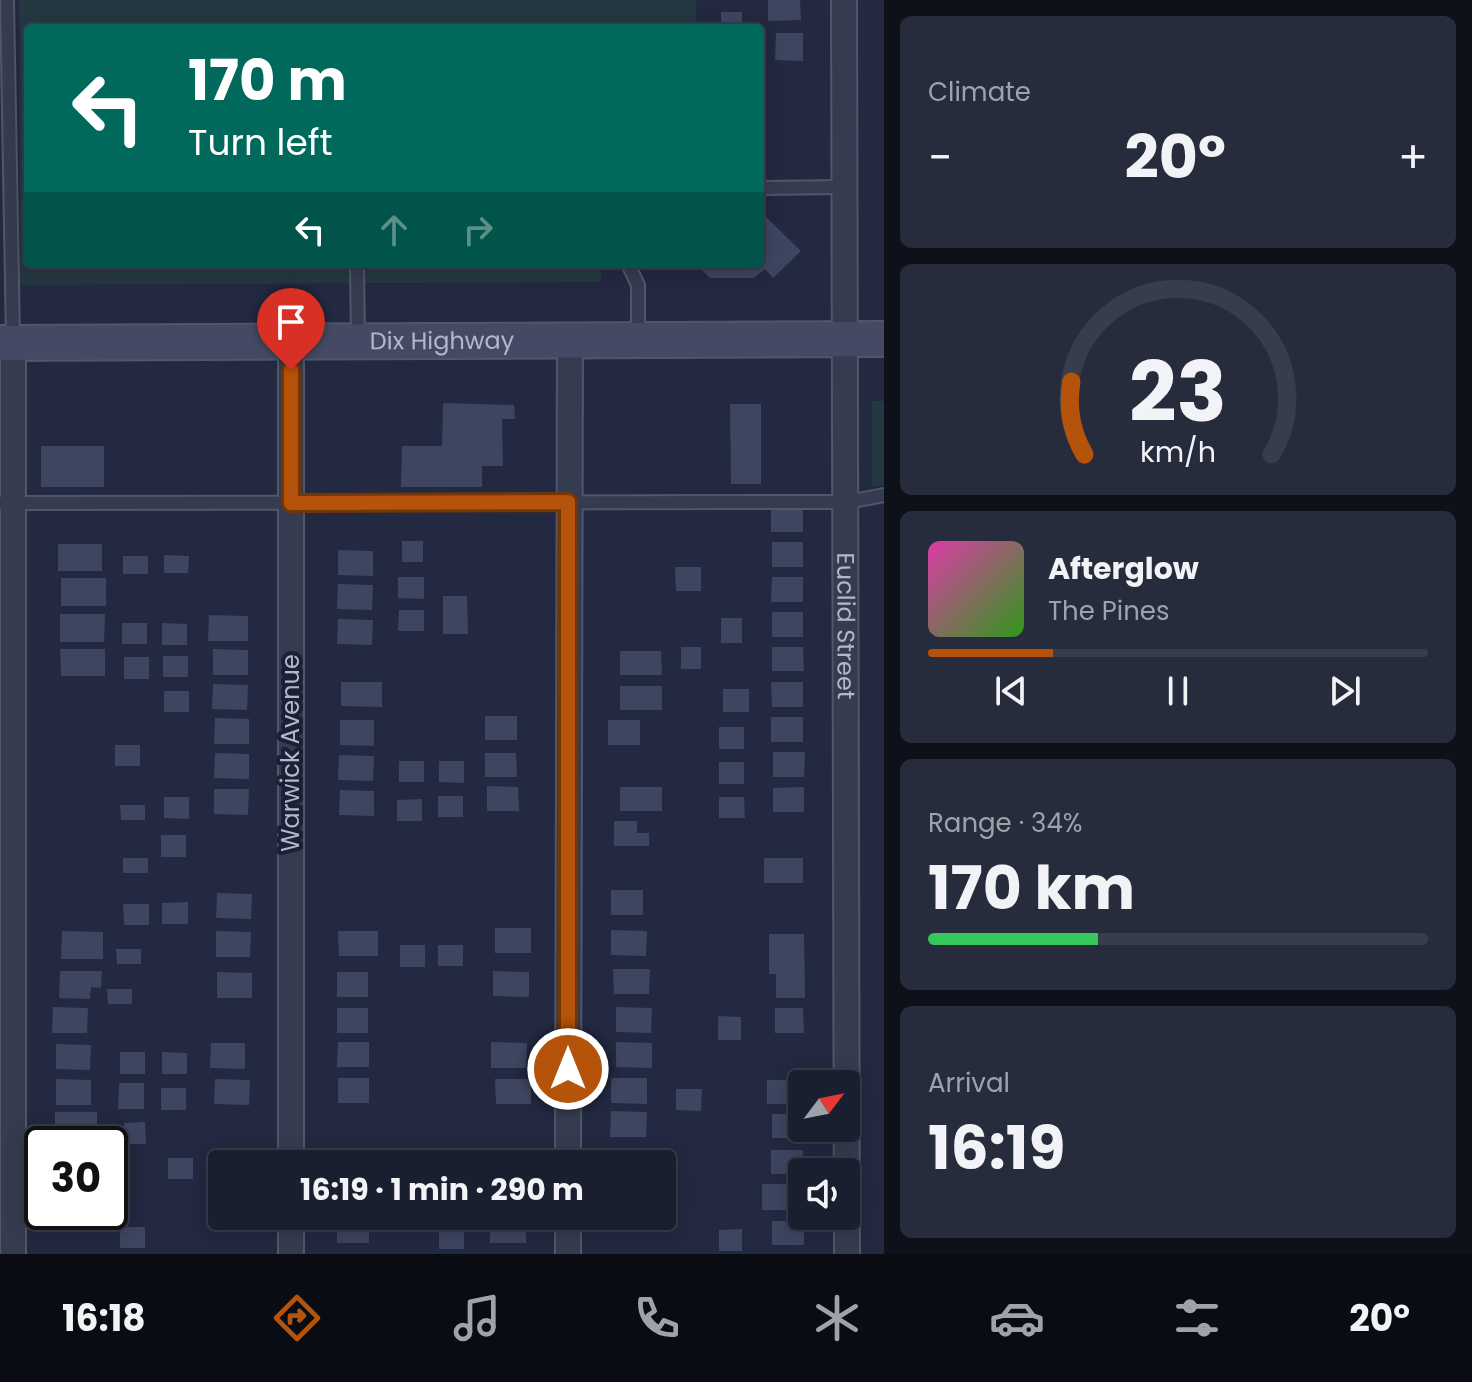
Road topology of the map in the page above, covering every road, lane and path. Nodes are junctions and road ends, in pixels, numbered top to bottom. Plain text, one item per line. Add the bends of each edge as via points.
1 (7, 0) edge
2 (844, 0) edge
3 (842, 187) junction
4 (764, 188) edge
5 (357, 268) edge
6 (630, 268) edge
7 (638, 339) junction
8 (847, 339) junction
9 (884, 339) edge
10 (570, 340) junction
11 (291, 341) junction
12 (358, 341) junction
13 (7, 343) edge
14 (884, 495) edge
15 (568, 502) junction
16 (848, 502) junction
17 (7, 503) edge
18 (291, 503) junction
19 (291, 1150) edge
20 (568, 1150) edge
21 (291, 1230) edge
22 (568, 1230) edge
23 (13, 1254) edge
24 (291, 1254) edge
25 (568, 1254) edge
26 (847, 1254) edge

1 - 13 lane
2 - 3 street, Euclid Street
3 - 4 lane
3 - 8 street, Euclid Street
5 - 12 lane
6 - 7 lane via 638,285
7 - 8 main road, Dix Highway
7 - 10 main road, Dix Highway
8 - 9 main road, Dix Highway
8 - 16 street, Euclid Street
10 - 12 main road, Dix Highway
10 - 15 street
11 - 12 main road, Dix Highway
11 - 13 main road, Dix Highway
11 - 18 street, Warwick Avenue
13 - 17 street
14 - 16 lane
15 - 16 lane
15 - 18 lane
15 - 20 street
16 - 26 street, Euclid Street
17 - 18 lane
17 - 23 street
18 - 19 street, Warwick Avenue
21 - 24 street
22 - 25 street

